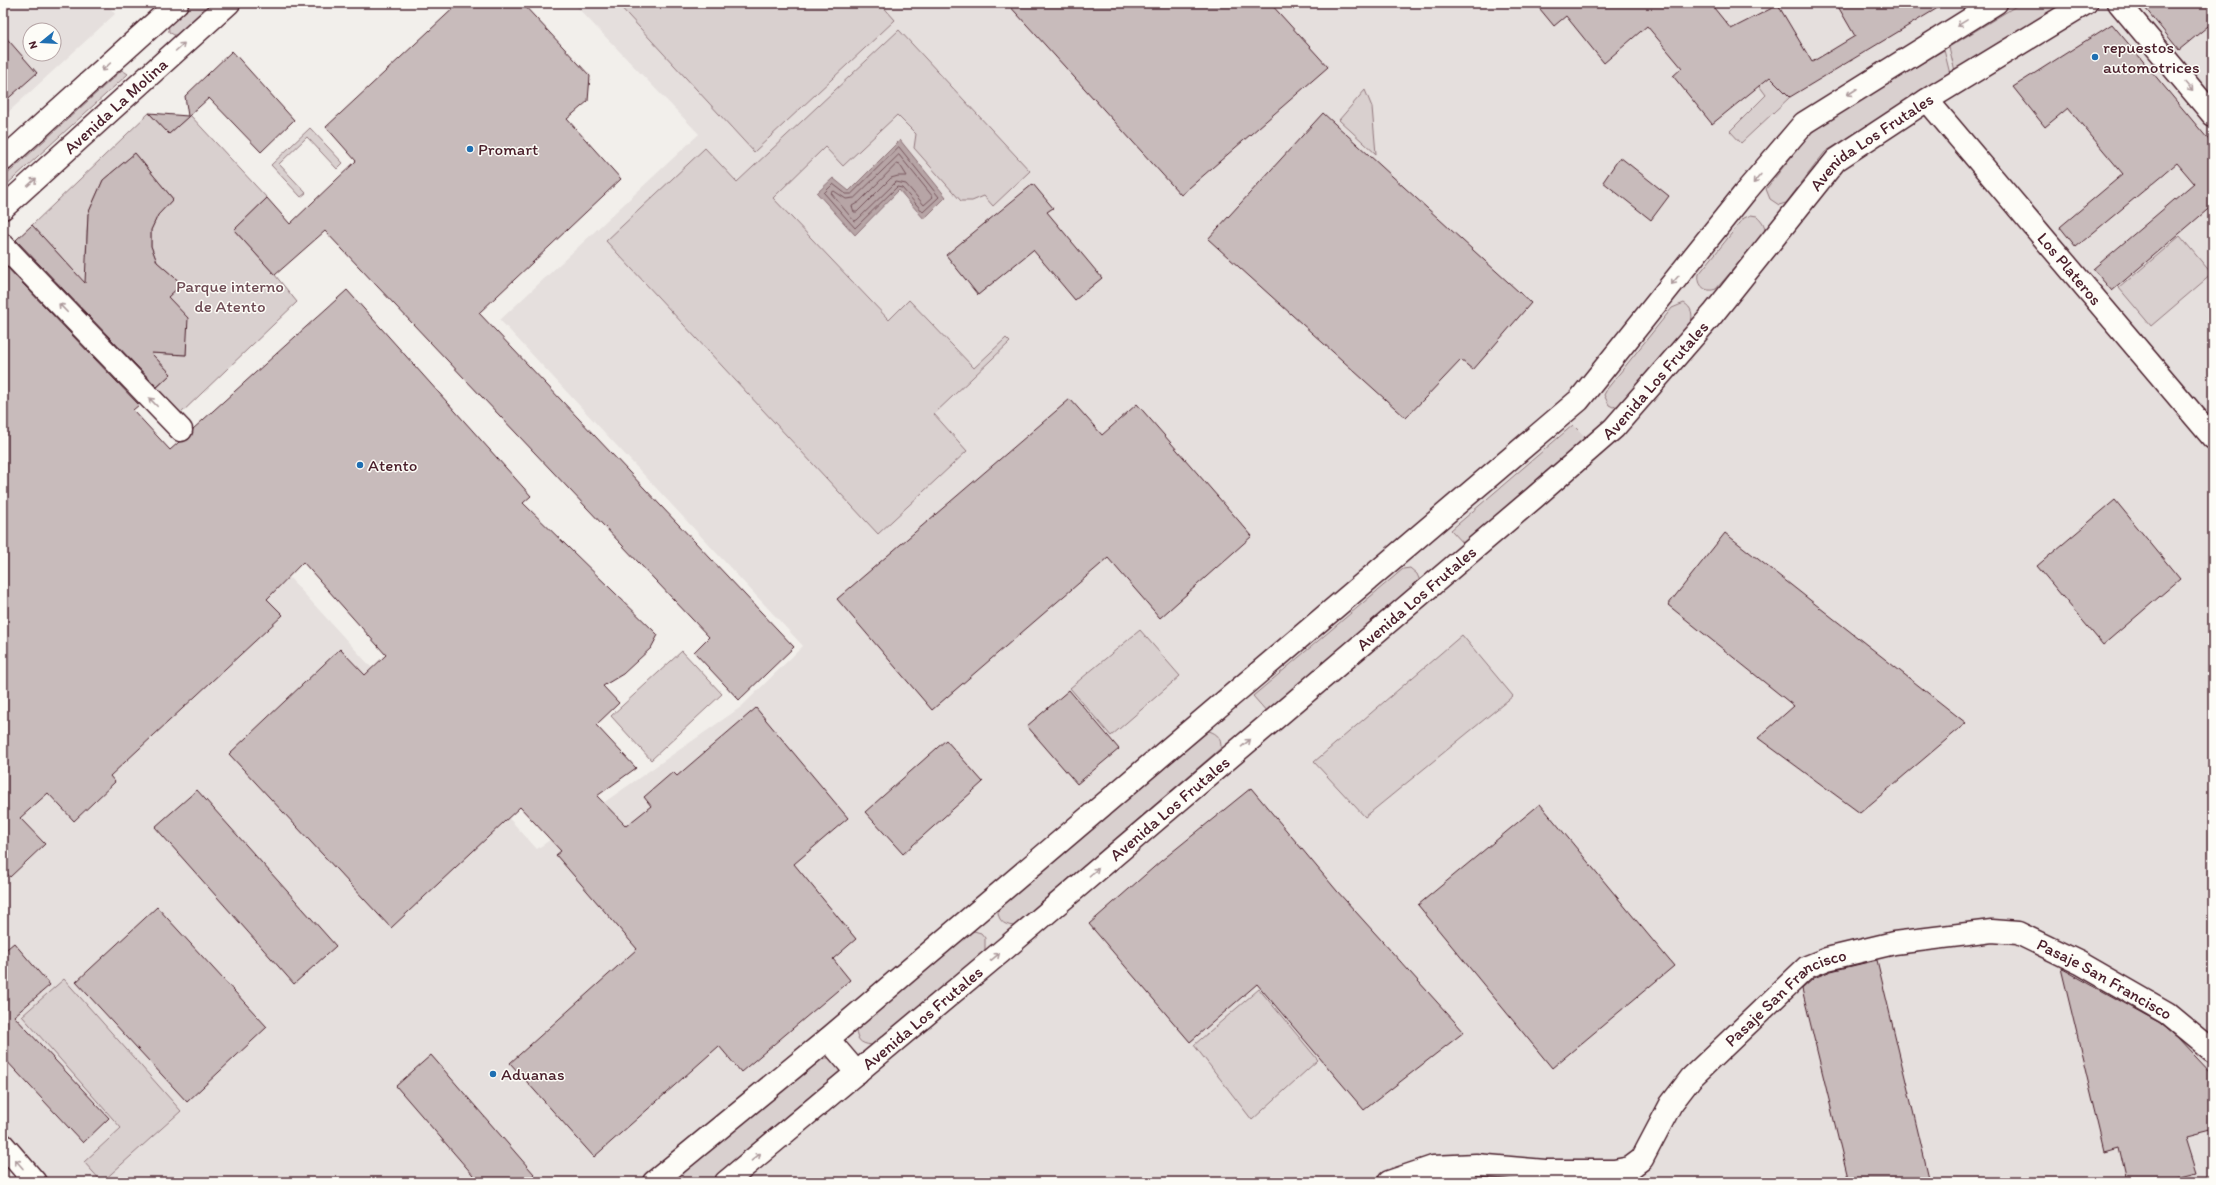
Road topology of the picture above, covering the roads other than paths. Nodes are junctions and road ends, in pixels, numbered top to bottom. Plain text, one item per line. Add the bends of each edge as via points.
1 (177, 3) edge
2 (229, 3) edge
3 (1996, 3) edge
4 (2086, 3) edge
5 (2119, 3) edge
6 (131, 44) junction
7 (154, 70) junction
8 (1927, 100) junction
9 (2213, 115) edge
10 (3, 160) edge
11 (3, 208) edge
12 (3, 245) edge
13 (180, 430) dead end
14 (2213, 438) edge
15 (828, 1039) junction
16 (2213, 1051) edge
17 (857, 1073) junction
18 (3, 1145) edge
19 (35, 1182) edge
20 (654, 1182) edge
21 (726, 1182) edge
22 (1389, 1182) edge

1 - 6 main road, Avenida La Molina
7 -> 2 main road, Avenida La Molina
3 -> 15 main road via 1804,123 1579,400
4 - 8 main road, Avenida Los Frutales
5 -> 9 main road
6 - 7 main road
6 -> 10 main road, Avenida La Molina
11 -> 7 main road, Avenida La Molina
8 - 14 main road, Los Plateros
17 -> 8 main road, Avenida Los Frutales via 1614,428 1713,314 1836,160
13 -> 12 main road
15 - 17 main road
15 - 20 main road
16 - 22 main road, Pasaje San Francisco via 2166,1013 2080,963 2018,933 1992,931 1894,943 1827,959 1807,967 1691,1078 1671,1104 1642,1158 1630,1168 1608,1171 1545,1171 1476,1165 1433,1167
21 -> 17 main road, Avenida Los Frutales
19 -> 18 main road

